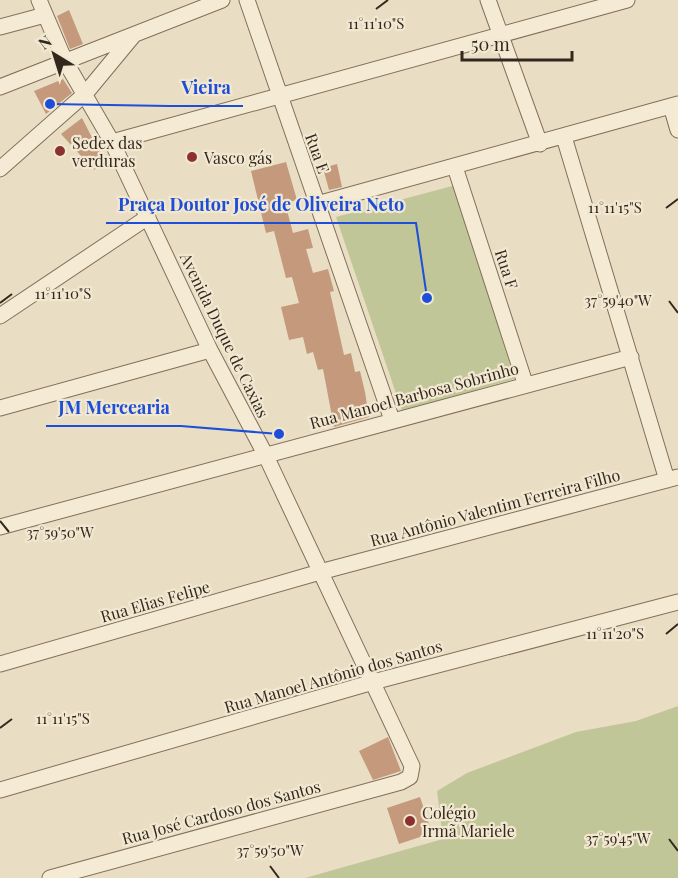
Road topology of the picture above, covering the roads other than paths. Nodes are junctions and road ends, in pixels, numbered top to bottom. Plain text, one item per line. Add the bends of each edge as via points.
1 (39, 0) edge
2 (222, 0) edge
3 (247, 0) edge
4 (488, 0) edge
5 (627, 0) edge
6 (45, 15) junction
7 (0, 27) edge
8 (133, 36) junction
9 (502, 36) junction
10 (65, 61) junction
11 (0, 87) edge
12 (85, 94) junction
13 (278, 97) junction
14 (674, 105) edge
15 (678, 130) edge
16 (564, 136) junction
17 (112, 142) junction
18 (540, 144) junction
19 (455, 166) junction
20 (0, 170) edge
21 (317, 204) junction
22 (148, 217) junction
23 (0, 316) edge
24 (210, 351) junction
25 (631, 357) junction
26 (525, 383) junction
27 (0, 408) edge
28 (392, 420) junction
29 (265, 454) junction
30 (673, 479) edge
31 (0, 527) edge
32 (320, 572) junction
33 (678, 603) edge
34 (0, 664) edge
35 (373, 682) junction
36 (401, 782) joint
37 (0, 790) edge
38 (50, 878) edge

1 - 6 street, Avenida Duque de Caxias
2 - 8 street
3 - 13 street, Rua E
4 - 9 street
5 - 9 street
6 - 7 street
6 - 10 street, Avenida Duque de Caxias
8 - 10 street
8 - 12 street
9 - 13 street
9 - 18 street
10 - 11 street
10 - 12 street, Avenida Duque de Caxias
12 - 17 street, Avenida Duque de Caxias
12 - 20 street
13 - 17 street
13 - 21 street, Rua E
14 - 15 street
14 - 16 street
16 - 18 street
16 - 25 street
17 - 22 street, Avenida Duque de Caxias
18 - 19 street
19 - 21 street
19 - 26 street, Rua F
21 - 28 street, Rua E
22 - 23 street
22 - 24 street, Avenida Duque de Caxias
24 - 27 street
24 - 29 street, Avenida Duque de Caxias
25 - 26 street, Rua Manoel Barbosa Sobrinho
25 - 30 street
26 - 28 street, Rua Manoel Barbosa Sobrinho
28 - 29 street, Rua Manoel Barbosa Sobrinho
29 - 31 street, Rua Manoel Barbosa Sobrinho
29 - 32 street, Avenida Duque de Caxias
30 - 32 street, Rua Antônio Valentim Ferreira Filho
32 - 34 street, Rua Elias Felipe
32 - 35 street, Avenida Duque de Caxias
33 - 35 street, Rua Manoel Antônio dos Santos
35 - 36 street, Avenida Duque de Caxias via 412,766 410,777
35 - 37 street, Rua Manoel Antônio dos Santos
36 - 38 street, Rua José Cardoso dos Santos

